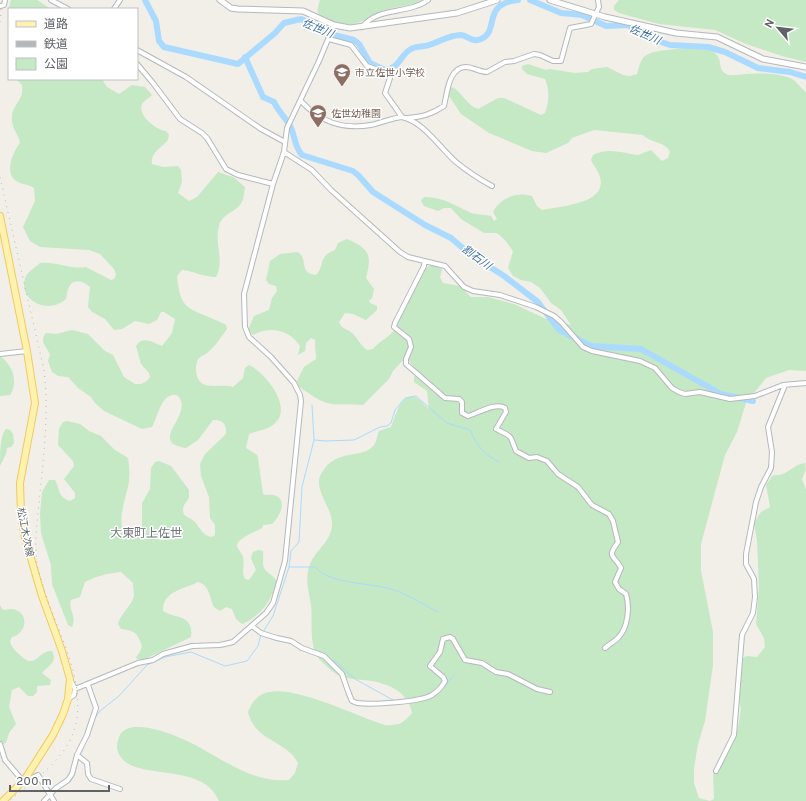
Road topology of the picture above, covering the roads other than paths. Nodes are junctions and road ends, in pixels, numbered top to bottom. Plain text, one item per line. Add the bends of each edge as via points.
1 (5, 0) edge
2 (51, 0) edge
3 (220, 0) edge
4 (428, 0) edge
5 (495, 0) edge
6 (550, 0) edge
7 (598, 0) edge
8 (0, 6) edge
9 (66, 8) edge
10 (594, 16) junction
11 (334, 25) junction
12 (362, 28) junction
13 (329, 38) junction
14 (138, 51) edge
15 (138, 65) edge
16 (806, 67) edge
17 (301, 101) junction
18 (404, 117) junction
19 (285, 142) junction
20 (284, 152) junction
21 (273, 184) junction
22 (492, 186) dead end
23 (0, 216) edge
24 (424, 261) junction
25 (28, 351) junction
26 (0, 354) edge
27 (806, 383) edge
28 (784, 385) junction
29 (252, 626) junction
30 (605, 648) dead end
31 (70, 679) junction
32 (88, 685) junction
33 (75, 690) junction
34 (550, 692) dead end
35 (68, 699) junction
36 (0, 744) edge
37 (79, 756) junction
38 (716, 771) dead end
39 (24, 780) junction
40 (120, 789) dead end
41 (52, 797) edge
42 (3, 801) edge
43 (44, 801) edge

1 - 8 street via 4,6
2 - 9 street
3 - 11 street via 231,8 238,9 303,11
4 - 12 street via 411,7 379,14 370,18
5 - 12 street via 457,13
6 - 10 street
7 - 10 street via 599,8
10 - 16 street via 676,33 717,37 763,59
10 - 18 street via 588,25 570,28 561,61 553,61 534,54 505,62 487,72 463,67 455,73 447,88 444,106 433,114
11 - 12 street
11 - 13 street
13 - 17 street
13 - 18 street via 351,45 367,66 386,73 390,78 385,93
14 - 19 street via 186,76
15 - 21 street via 180,119 207,138 226,169 238,175
17 - 18 street via 316,116 327,122 358,126
17 - 19 street via 287,128
18 - 22 street via 423,128 466,169
19 - 20 street
20 - 21 street
20 - 24 street via 312,170 400,252
21 - 29 street via 244,294 245,327 251,341 294,383 301,401 285,561 273,604
23 - 25 main road, 松江木次線
24 - 28 street via 444,266 464,287 473,291 500,295 536,306 562,322 583,347 640,361 655,368 672,388 679,392 700,392 730,399 756,396
24 - 30 street via 424,266 394,327 409,340 412,347 406,364 445,398 459,399 464,415 495,407 505,408 506,412 496,429 514,440 516,451 529,458 537,457 547,461 558,474 578,487 592,505 609,514 613,520 618,542 611,553 621,568 615,582 619,590 626,594 628,609 618,638
25 - 26 street
25 - 31 main road, 松江木次線 via 35,403 20,483 21,514 25,538 42,596
27 - 28 street
28 - 38 street via 768,427 772,452 771,468 756,502 746,554 746,564 754,579 755,597 753,613 742,635 734,735
29 - 32 street via 233,642 192,646 163,654
29 - 34 street via 261,632 291,641 324,656 342,674 352,701 357,703 402,702 435,693 445,681 430,666 440,652 443,639 450,637 466,660 482,663 496,672 508,674 537,689
31 - 33 street
31 - 35 main road, 松江木次線
32 - 33 street
32 - 37 street via 96,708
33 - 35 street via 74,695
35 - 39 main road, 松江木次線 via 53,735
36 - 39 street via 5,760
37 - 40 street via 87,763 91,779
37 - 41 street via 72,774
39 - 41 street via 38,775
39 - 42 main road, 松江木次線
41 - 43 street

